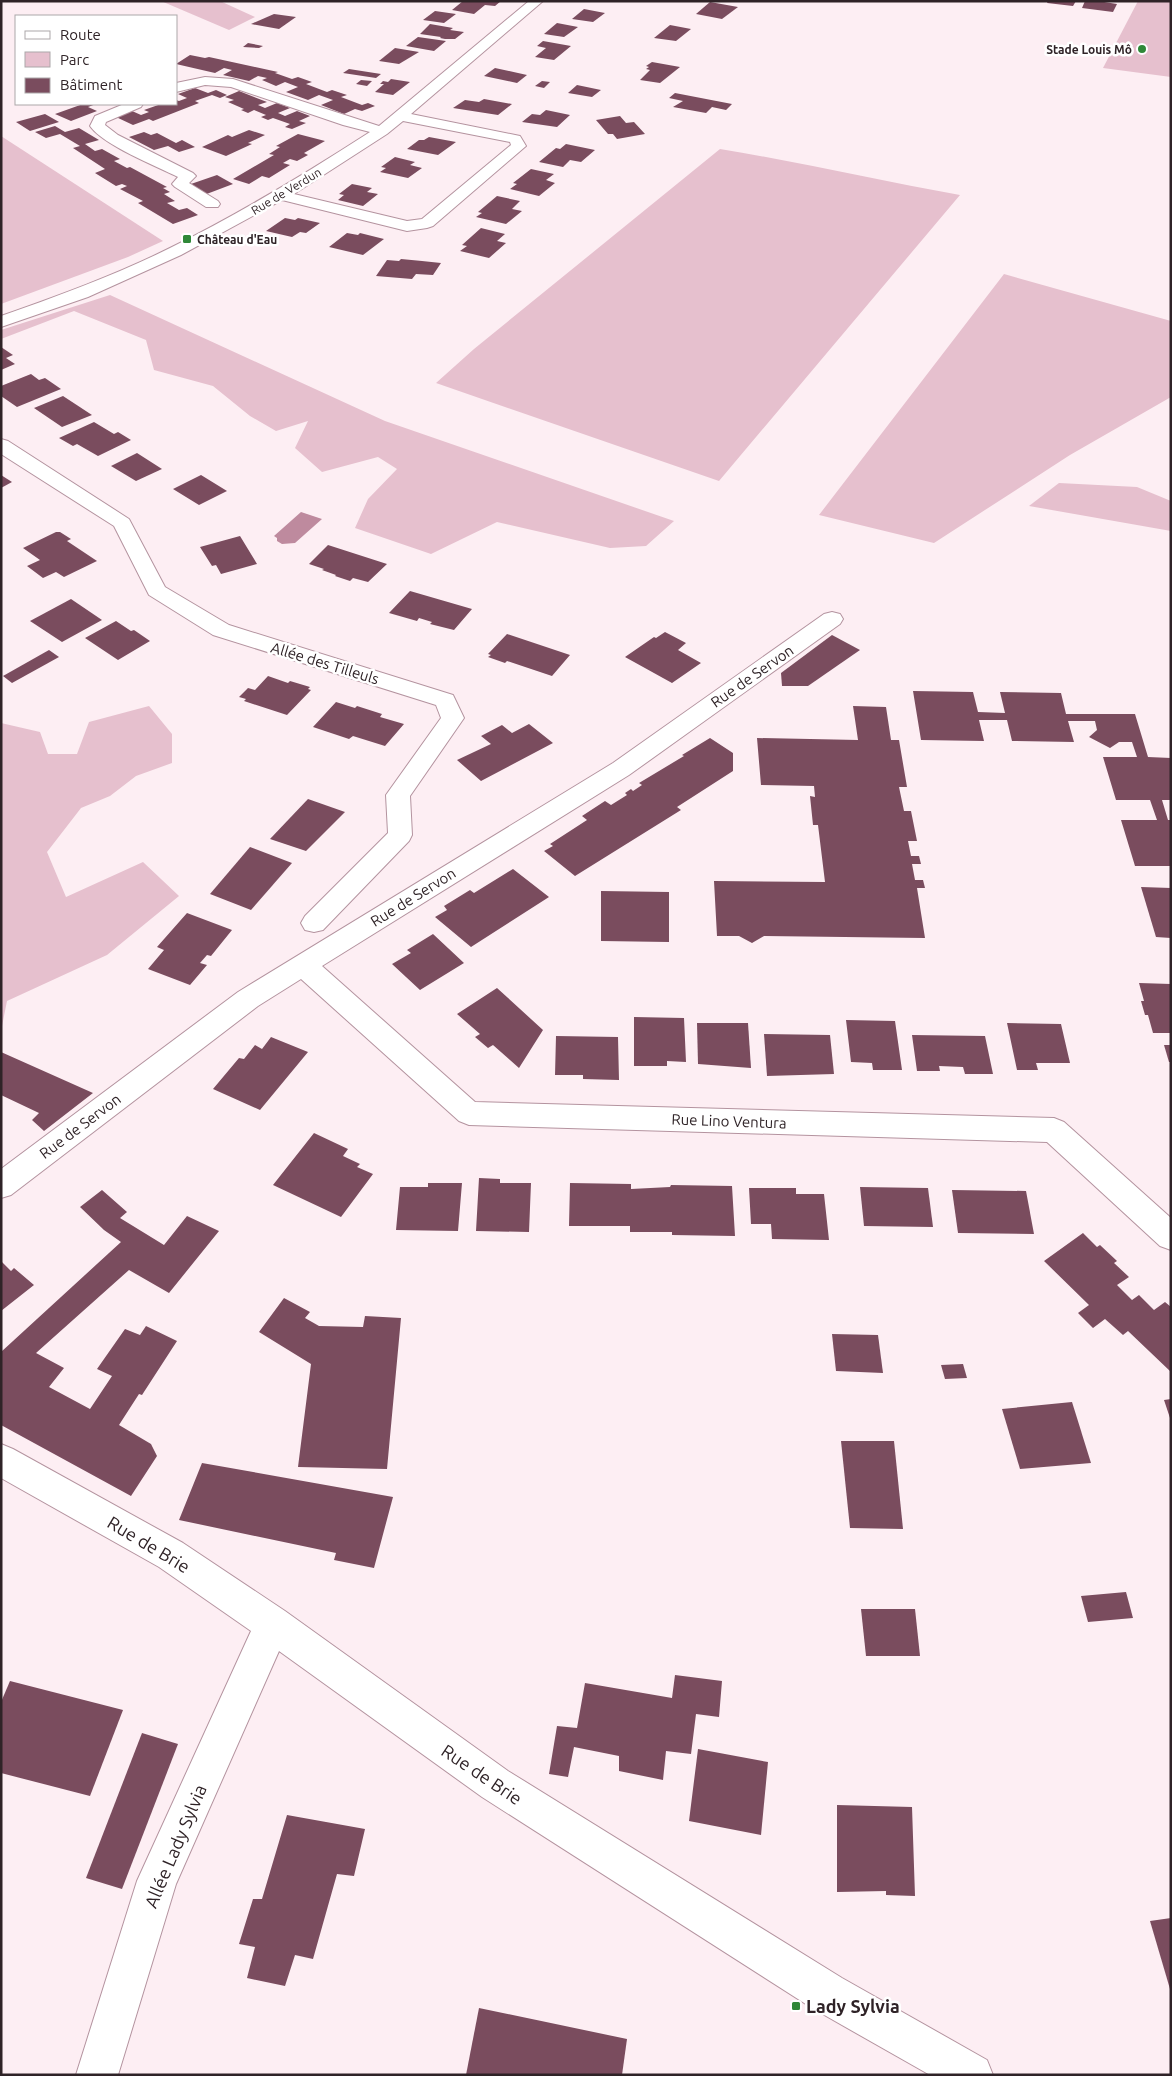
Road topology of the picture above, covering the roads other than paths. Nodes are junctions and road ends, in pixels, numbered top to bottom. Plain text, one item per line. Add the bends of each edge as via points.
1 (537, 1) edge
2 (178, 87) edge
3 (134, 105) edge
4 (402, 116) junction
5 (382, 131) junction
6 (280, 196) junction
7 (212, 204) dead end
8 (1, 322) edge
9 (1, 445) edge
10 (832, 618) dead end
11 (314, 923) dead end
12 (303, 965) junction
13 (1, 1186) edge
14 (1171, 1237) edge
15 (1, 1460) edge
16 (272, 1624) junction
17 (97, 2075) edge
18 (972, 2075) edge

1 - 4 street, Rue de Verdun
2 - 5 street via 205,81 233,83
3 - 7 street via 100,119 96,126 188,176 180,184
4 - 5 street, Rue de Verdun
4 - 6 street via 515,139 519,146 427,224 407,226
5 - 6 street, Rue de Verdun
6 - 8 street, Rue de Verdun via 136,270
9 - 11 street, Allée des Tilleuls via 122,523 156,591 221,630 446,700 453,718 398,795 400,836
10 - 12 street, Rue de Servon via 621,769
12 - 13 street, Rue de Servon via 248,999
12 - 14 street, Rue Lino Ventura via 469,1113 1054,1130
15 - 16 street, Rue de Brie via 172,1555
16 - 17 street, Allée Lady Sylvia via 157,1881
16 - 18 street, Rue de Brie via 495,1784 827,1993

